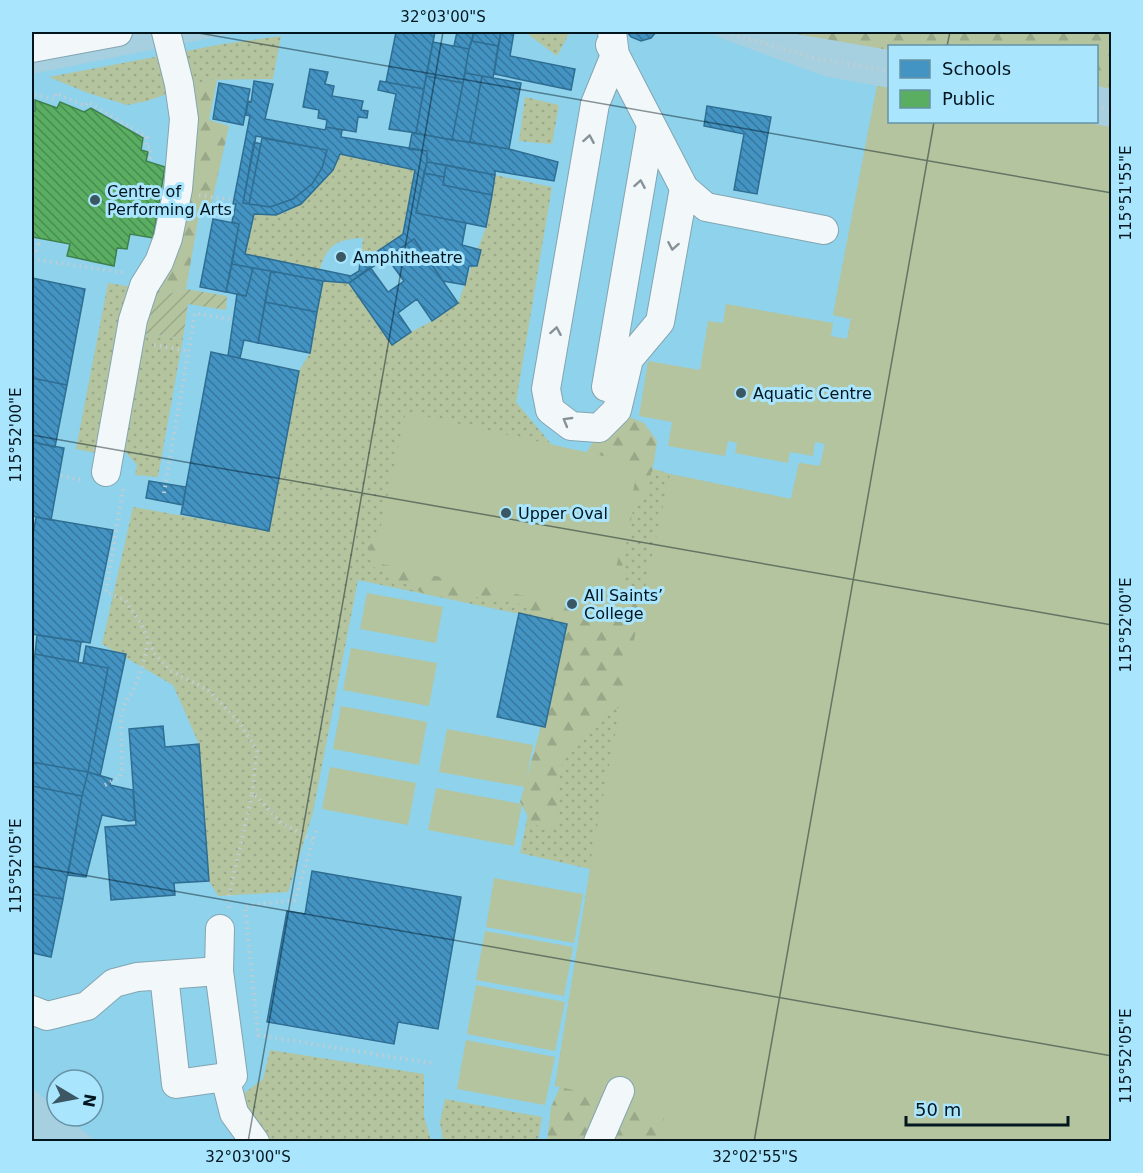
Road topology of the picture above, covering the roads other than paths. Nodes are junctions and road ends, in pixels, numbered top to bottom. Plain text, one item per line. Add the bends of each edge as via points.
1 (118, 32) edge
2 (166, 32) edge
3 (610, 39) edge
4 (32, 48) edge
5 (651, 125) junction
6 (684, 188) junction
7 (824, 230) dead end
8 (599, 428) junction
9 (115, 479) road end
10 (229, 920) road end
11 (219, 971) junction
12 (164, 975) junction
13 (32, 1010) edge
14 (225, 1077) junction
15 (620, 1091) dead end
16 (255, 1142) edge
17 (597, 1142) edge

1 - 4 street
2 - 9 street via 183,119 178,189 168,238 144,286 133,320
3 - 5 street
8 -> 3 street via 571,426 564,421 550,410 546,389 595,104
5 - 6 street
8 -> 5 street
6 - 7 street via 706,207
6 -> 8 street via 660,322 629,359 617,410
10 - 11 street
11 - 12 street
11 - 14 street via 233,1076
12 - 13 street via 137,976 114,983 87,1006 46,1016
12 - 14 street via 176,1084
14 - 16 street via 234,1113
15 - 17 street

